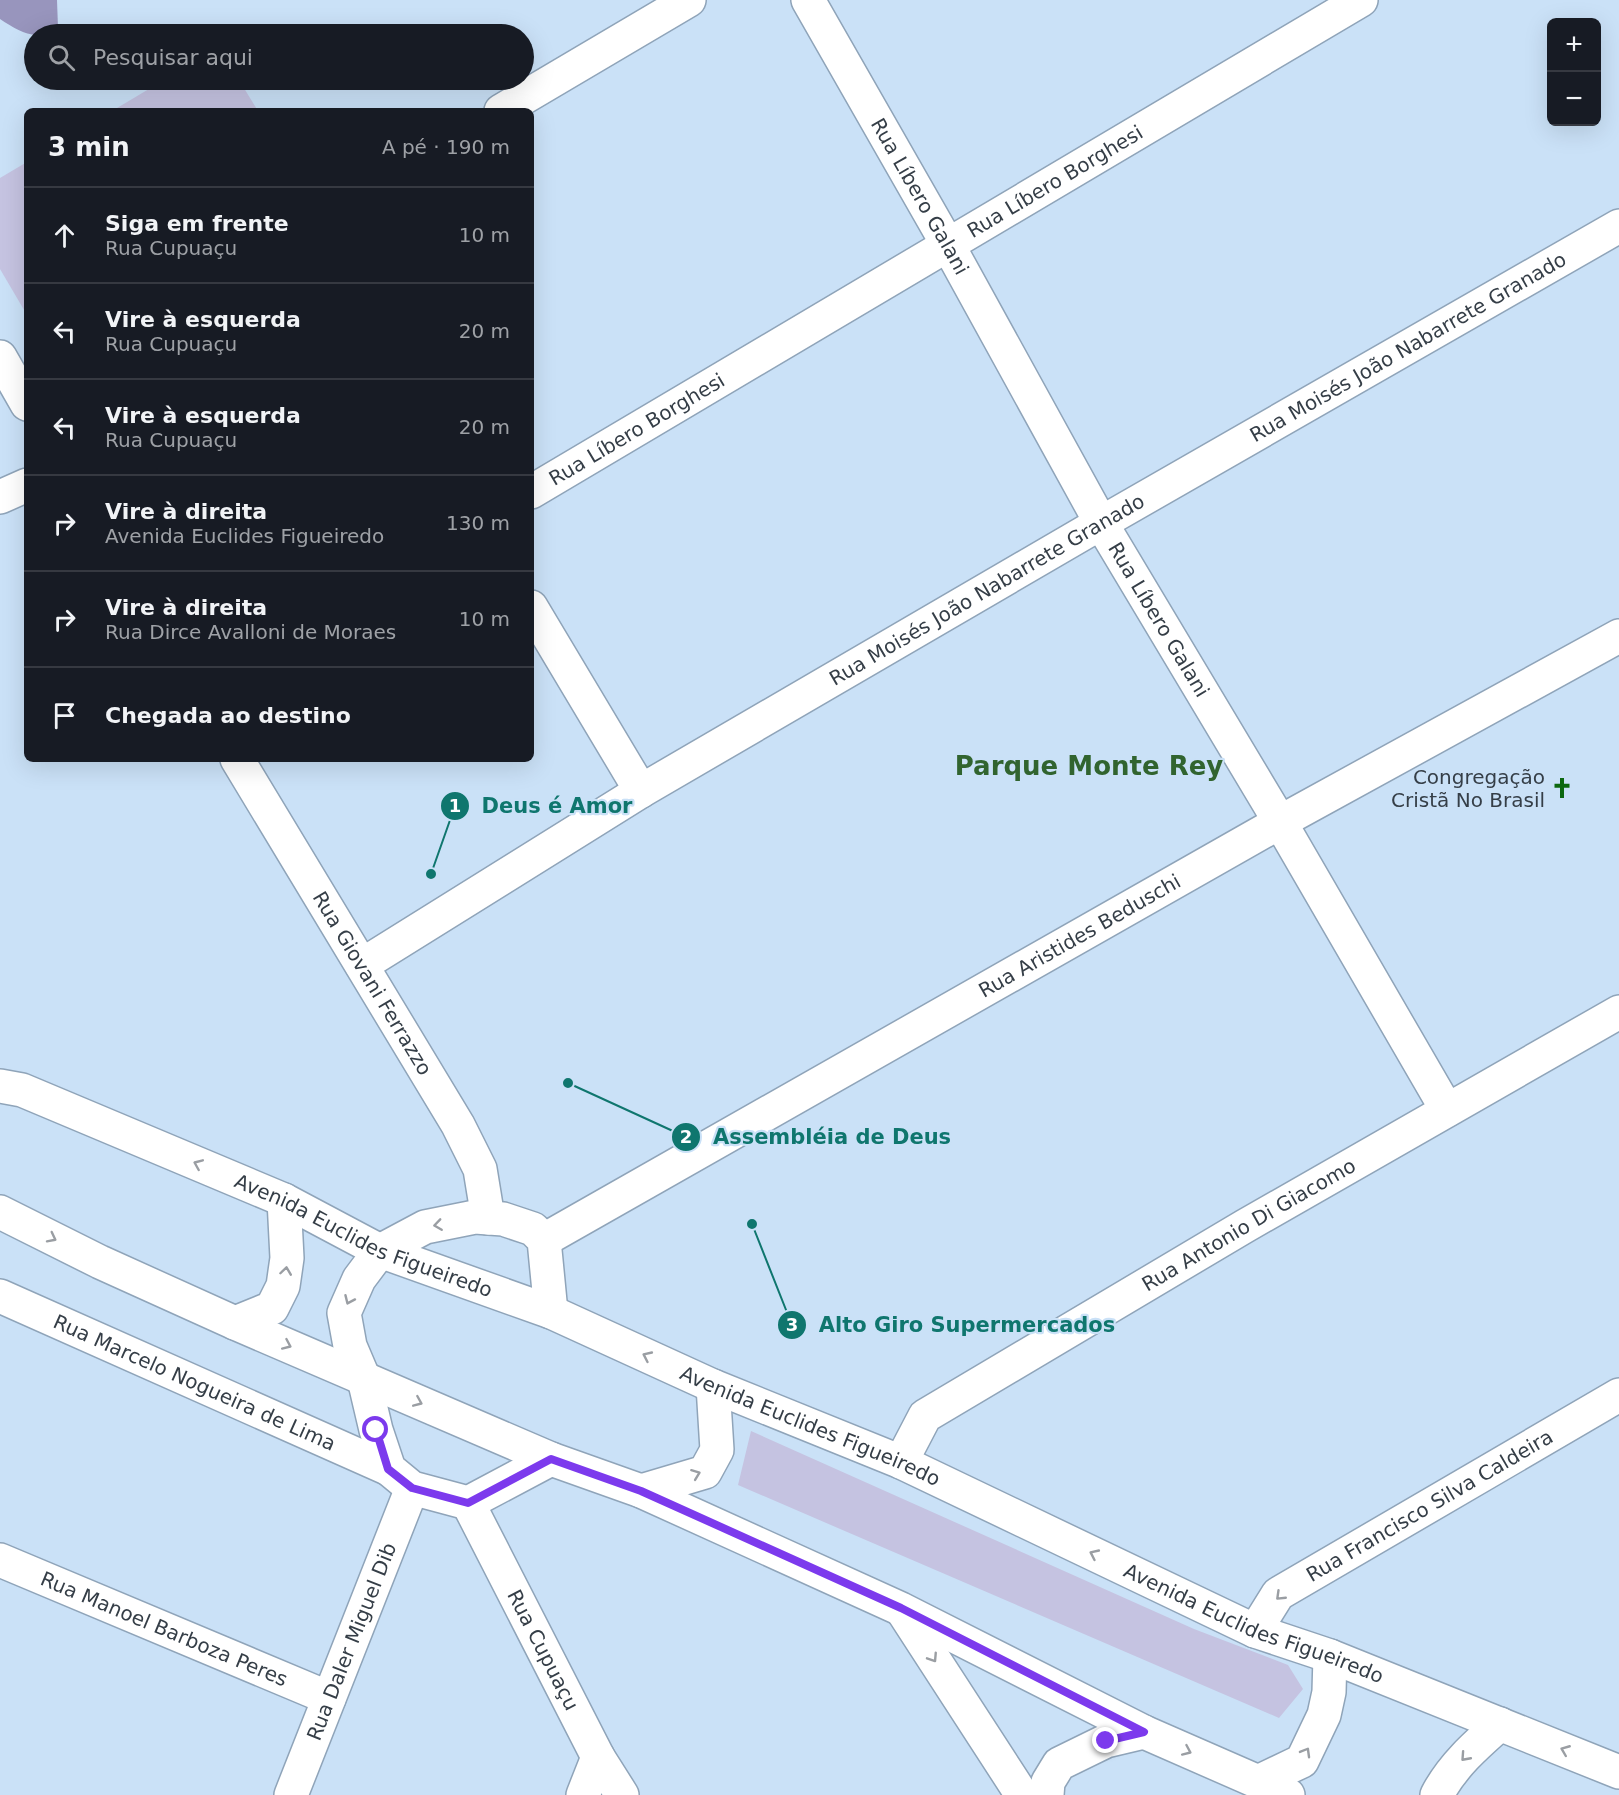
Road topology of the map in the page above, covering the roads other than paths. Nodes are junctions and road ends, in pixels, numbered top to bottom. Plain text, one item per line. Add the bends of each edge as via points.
1 (689, 0) edge
2 (808, 0) edge
3 (1361, 0) edge
4 (506, 108) edge
5 (1619, 226) edge
6 (948, 245) junction
7 (0, 357) edge
8 (24, 395) edge
9 (24, 486) edge
10 (534, 490) edge
11 (0, 497) edge
12 (1101, 523) junction
13 (534, 612) edge
14 (1619, 636) edge
15 (239, 762) edge
16 (642, 790) junction
17 (1280, 822) junction
18 (362, 965) junction
19 (1619, 1012) edge
20 (7, 1081) edge
21 (1447, 1110) junction
22 (284, 1200) junction
23 (0, 1212) edge
24 (488, 1218) junction
25 (544, 1240) junction
26 (380, 1251) junction
27 (0, 1296) edge
28 (551, 1312) junction
29 (235, 1323) junction
30 (364, 1379) junction
31 (713, 1386) junction
32 (1619, 1395) edge
33 (551, 1459) junction
34 (901, 1462) junction
35 (400, 1478) junction
36 (641, 1491) junction
37 (468, 1503) junction
38 (0, 1560) edge
39 (901, 1608) junction
40 (1255, 1631) junction
41 (1330, 1656) junction
42 (329, 1698) junction
43 (1500, 1724) junction
44 (1144, 1732) junction
45 (598, 1757) junction
46 (1619, 1772) edge
47 (1258, 1782) junction
48 (291, 1795) edge
49 (584, 1795) edge
50 (622, 1795) edge
51 (1022, 1795) edge
52 (1047, 1795) edge
53 (1288, 1795) edge
54 (1437, 1795) edge

1 - 4 street
2 - 6 street, Rua Líbero Galani
3 - 6 street, Rua Líbero Borghesi
5 - 12 street, Rua Moisés João Nabarrete Granado
6 - 10 street, Rua Líbero Borghesi
6 - 12 street, Rua Líbero Galani
7 - 8 street
9 - 11 street
12 - 16 street, Rua Moisés João Nabarrete Granado
12 - 17 street, Rua Líbero Galani
13 - 16 street
14 - 17 street, Rua Aristides Beduschi
15 - 18 street, Rua Giovani Ferrazzo
16 - 18 street, Rua Moisés João Nabarrete Granado
17 - 21 street, Rua Líbero Galani
17 - 25 street, Rua Aristides Beduschi
18 - 24 street, Rua Giovani Ferrazzo via 480,1169
19 - 21 street, Rua Antonio Di Giacomo
22 -> 20 street, Avenida Euclides Figueiredo
21 - 34 street, Rua Antonio Di Giacomo via 925,1416
22 - 26 street, Avenida Euclides Figueiredo
29 -> 22 street via 272,1308 283,1286 287,1258
23 -> 29 street
24 - 25 street via 533,1229
24 -> 26 street via 425,1227
25 - 28 street
26 - 28 street, Avenida Euclides Figueiredo
26 -> 30 street via 359,1279 344,1313 350,1346
27 - 35 street, Rua Marcelo Nogueira de Lima
31 -> 28 street, Avenida Euclides Figueiredo
29 -> 30 street
30 -> 33 street
30 - 35 street
31 - 34 street, Avenida Euclides Figueiredo
36 -> 31 street via 705,1472 717,1450
32 -> 40 street, Rua Francisco Silva Caldeira via 1278,1594
33 - 36 street
33 - 37 street
40 -> 34 street, Avenida Euclides Figueiredo
35 - 37 street
35 - 42 street, Rua Daler Miguel Dib
36 - 39 street
37 - 45 street, Rua Cupuaçu
38 - 42 street, Rua Manoel Barboza Peres
39 - 44 street
39 -> 51 street
40 - 41 street, Avenida Euclides Figueiredo
41 - 43 street, Avenida Euclides Figueiredo
47 -> 41 street via 1302,1761 1324,1715
42 - 48 street, Rua Daler Miguel Dib
46 -> 43 street, Avenida Euclides Figueiredo
43 -> 54 street via 1464,1758
44 -> 47 street
44 - 52 street via 1106,1741 1059,1764 1048,1782
45 - 49 street
45 - 50 street, Rua Cupuaçu
47 - 53 street

